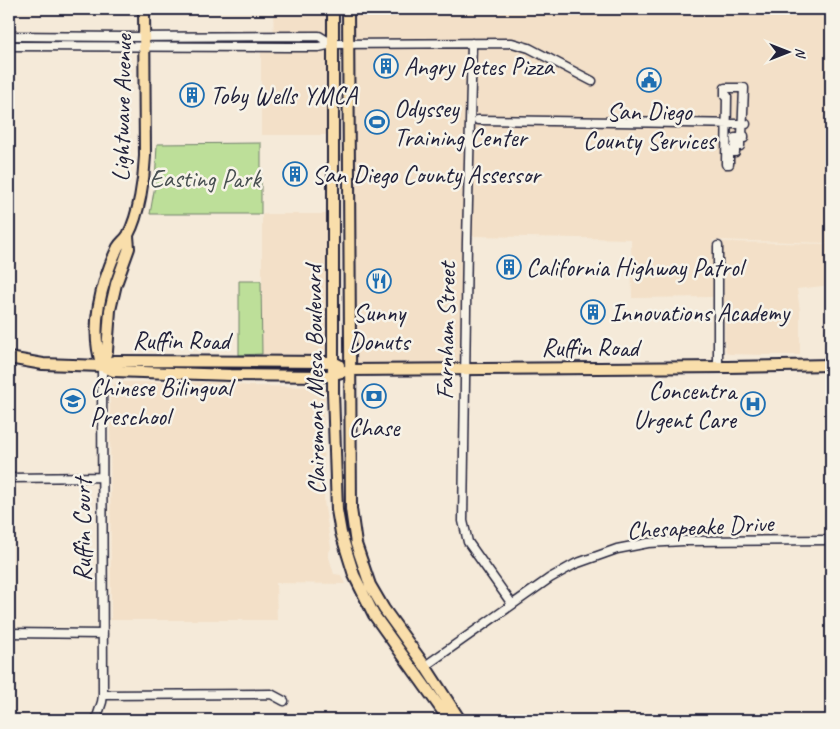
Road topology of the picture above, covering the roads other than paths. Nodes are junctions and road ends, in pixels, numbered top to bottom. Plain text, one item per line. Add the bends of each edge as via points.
1 (144, 9) edge
2 (332, 9) edge
3 (348, 9) edge
4 (9, 36) edge
5 (145, 43) junction
6 (472, 43) junction
7 (332, 44) junction
8 (347, 44) junction
9 (9, 46) edge
10 (592, 81) dead end
11 (478, 120) dead end
12 (726, 124) junction
13 (744, 124) junction
14 (718, 246) dead end
15 (9, 358) edge
16 (333, 362) junction
17 (831, 365) edge
18 (102, 366) junction
19 (718, 368) junction
20 (464, 369) junction
21 (348, 370) junction
22 (334, 375) junction
23 (102, 477) junction
24 (9, 478) edge
25 (831, 540) edge
26 (512, 604) junction
27 (9, 633) edge
28 (103, 634) junction
29 (425, 666) junction
30 (103, 694) junction
31 (284, 701) dead end
32 (96, 720) edge
33 (449, 720) edge
34 (460, 720) edge

1 - 5 main road, Lightwave Avenue
2 - 7 main road, Clairemont Mesa Boulevard
3 - 8 main road, Clairemont Mesa Boulevard
4 - 5 street
5 - 7 street via 319,36
5 - 9 street
5 - 18 main road, Lightwave Avenue via 144,180 128,236 120,244 104,282 96,329 96,350
6 - 8 street
6 - 10 street via 520,45
6 - 20 street, Farnham Street
7 - 8 street
7 - 16 main road, Clairemont Mesa Boulevard
8 - 21 main road, Clairemont Mesa Boulevard
11 - 12 street
12 - 13 street
12 - 13 street via 725,88 744,88
12 - 13 street via 726,164 729,164 729,151 735,152 735,146 740,146 740,141 735,141 735,138 744,138
14 - 19 street
15 - 18 main road, Ruffin Road via 43,364
16 - 18 main road, Ruffin Road via 114,361
16 - 21 main road, Ruffin Road
16 - 22 main road, Clairemont Mesa Boulevard
17 - 19 main road, Ruffin Road
18 - 22 main road, Ruffin Road via 114,371 132,372
18 - 23 street, Ruffin Court
19 - 20 main road, Ruffin Road
20 - 21 main road, Ruffin Road
20 - 26 street, Farnham Street via 462,521 468,542
21 - 22 main road, Ruffin Road
21 - 29 main road, Clairemont Mesa Boulevard via 351,509 356,544 365,572 384,609
22 - 33 main road, Clairemont Mesa Boulevard via 337,510 354,575 374,615
23 - 24 street
23 - 28 street, Ruffin Court
25 - 26 street, Chesapeake Drive via 683,541 632,545 575,564
26 - 29 street, Chesapeake Drive
27 - 28 street
28 - 30 street, Ruffin Court
29 - 34 main road, Clairemont Mesa Boulevard
30 - 31 street via 271,694
30 - 32 street, Ruffin Court

